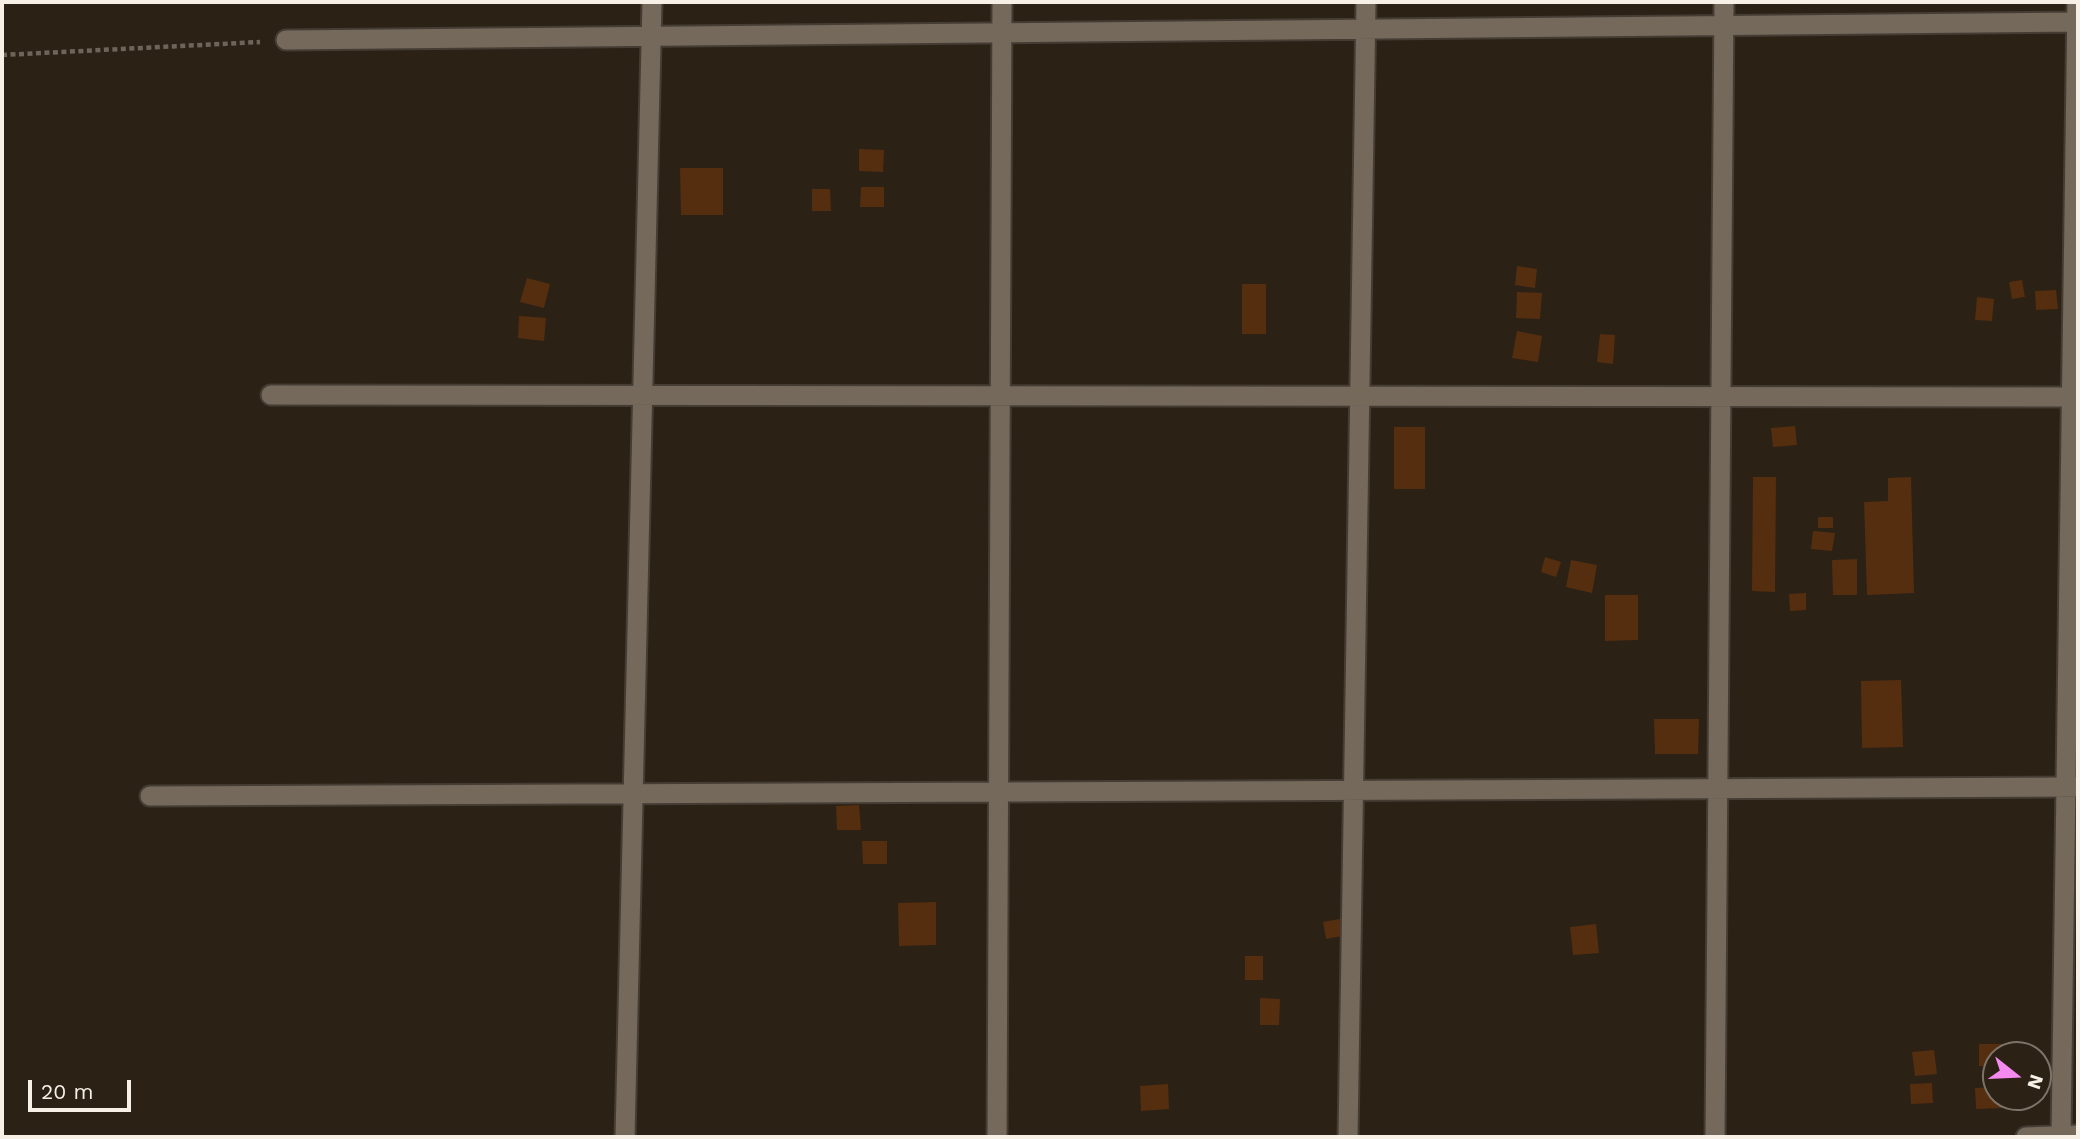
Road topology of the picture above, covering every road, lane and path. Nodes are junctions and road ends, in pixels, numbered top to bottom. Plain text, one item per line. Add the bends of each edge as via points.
1 (652, 2) edge
2 (1002, 2) edge
3 (1366, 2) edge
4 (1724, 2) edge
5 (2077, 2) edge
6 (2077, 22) edge
7 (1724, 26) junction
8 (1365, 29) junction
9 (1002, 33) junction
10 (651, 36) junction
11 (286, 40) joint
12 (2, 55) edge
13 (271, 395) dead end
14 (643, 395) junction
15 (1000, 396) junction
16 (1360, 396) junction
17 (1721, 397) junction
18 (2075, 397) edge
19 (2072, 787) edge
20 (1717, 789) junction
21 (1353, 790) junction
22 (999, 792) junction
23 (634, 793) junction
24 (150, 796) dead end
25 (2067, 1136) edge
26 (625, 1137) edge
27 (997, 1137) edge
28 (1348, 1137) edge
29 (1715, 1137) edge
30 (2026, 1137) edge

1 - 10 street
2 - 9 street
3 - 8 street
4 - 7 street
5 - 6 street
6 - 7 street
6 - 18 street
7 - 8 street
7 - 17 street
8 - 9 street
8 - 16 street
9 - 10 street
9 - 15 street
10 - 11 street
10 - 14 street
11 - 12 path
13 - 14 street
14 - 15 street
14 - 23 street
15 - 16 street
15 - 22 street
16 - 17 street
16 - 21 street
17 - 18 street
17 - 20 street
18 - 19 street
19 - 20 street
19 - 25 street
20 - 21 street
20 - 29 street
21 - 22 street
21 - 28 street
22 - 23 street
22 - 27 street
23 - 24 street
23 - 26 street
25 - 30 street

